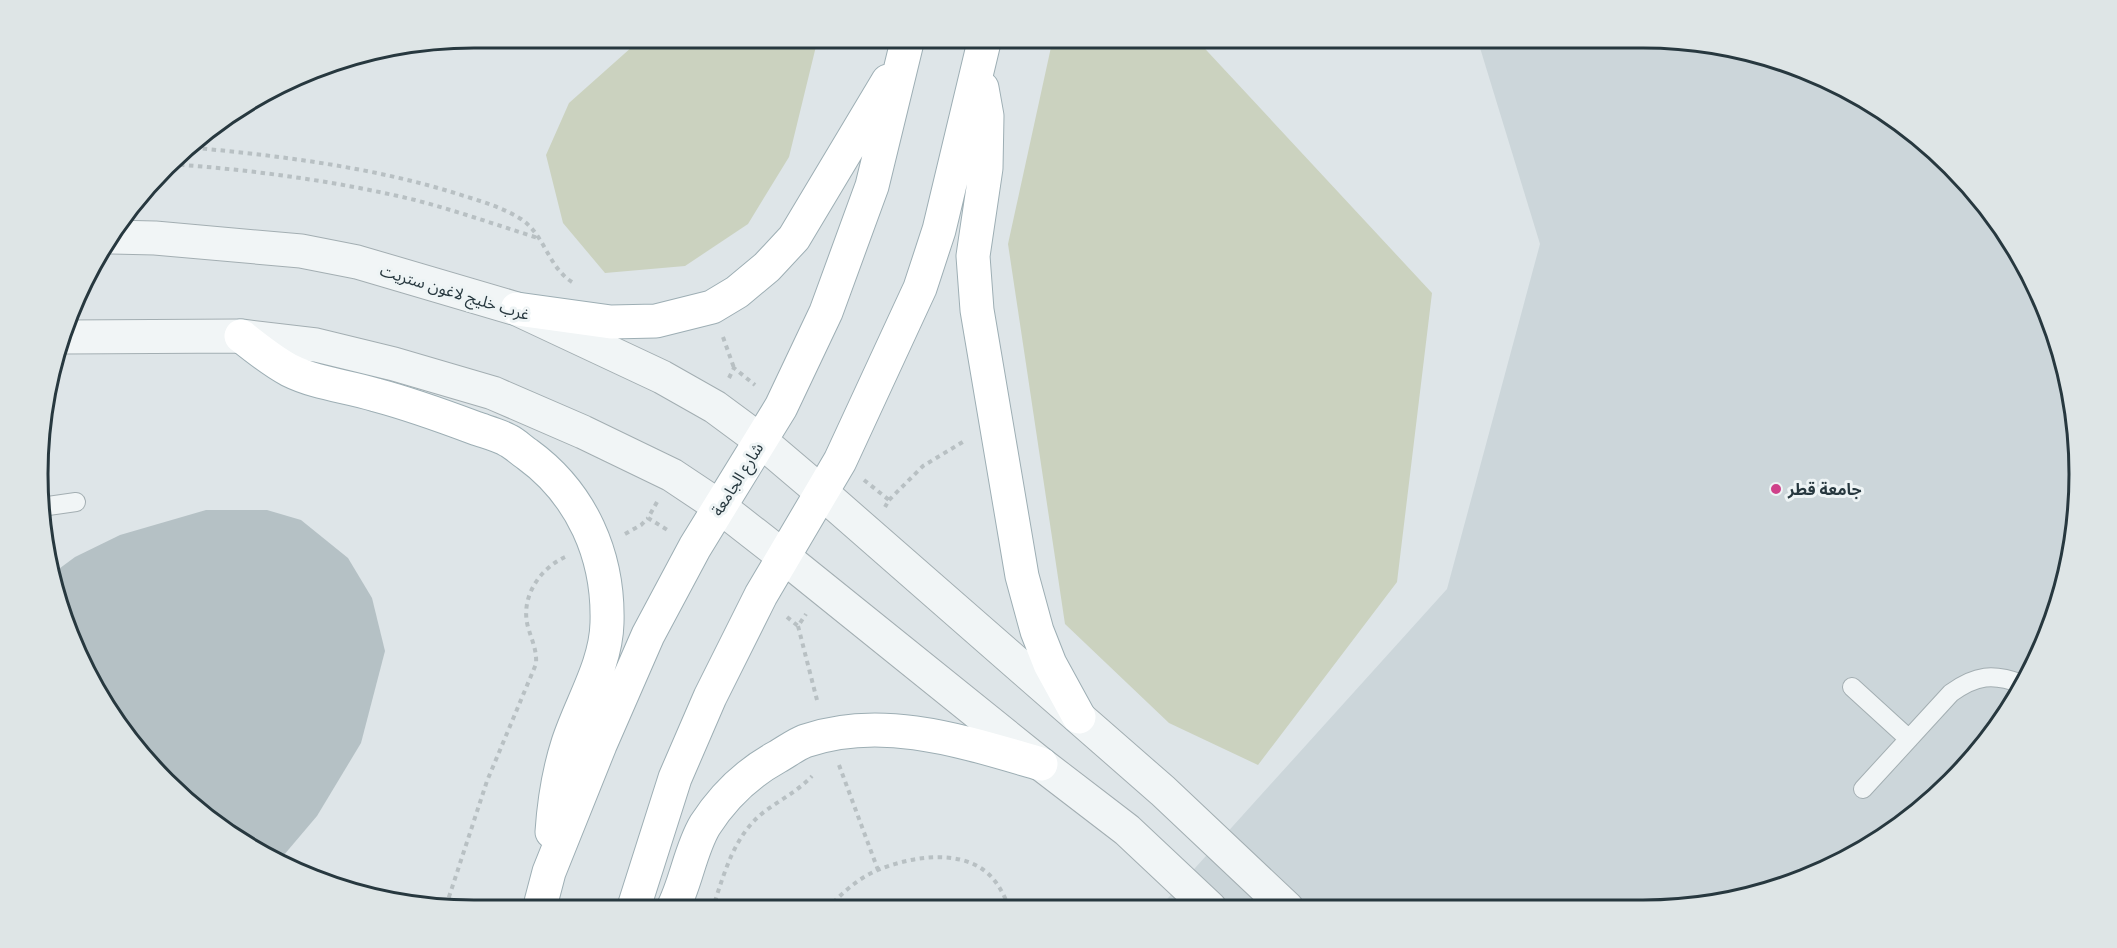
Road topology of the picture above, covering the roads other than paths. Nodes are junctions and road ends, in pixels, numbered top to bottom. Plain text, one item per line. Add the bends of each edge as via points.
1 (905, 48) edge
2 (906, 48) edge
3 (983, 48) edge
4 (977, 73) junction
5 (120, 237) edge
6 (517, 309) junction
7 (241, 336) junction
8 (71, 337) edge
9 (761, 441) junction
10 (822, 492) junction
11 (76, 502) dead end
12 (49, 506) edge
13 (720, 507) junction
14 (784, 557) junction
15 (2015, 681) edge
16 (1852, 687) dead end
17 (1079, 717) junction
18 (1909, 739) junction
19 (1041, 764) junction
20 (1863, 789) dead end
21 (1216, 840) junction
22 (549, 872) junction
23 (1180, 879) junction
24 (542, 900) edge
25 (636, 900) edge
26 (676, 900) edge
27 (1202, 900) edge
28 (1279, 900) edge

1 - 6 main road via 794,238 737,292 712,307 656,321 610,322
2 - 9 main road, شارع الجامعة via 872,186 849,252 826,312
3 - 4 main road
4 - 10 main road via 939,230 920,288
4 - 17 main road via 987,116 986,168 973,256 977,310 1022,576 1050,664
5 - 6 street, غرب خليج لاغون ستريت via 301,251 357,262
6 - 9 street, غرب خليج لاغون ستريت via 662,377 715,406
7 - 8 street
7 - 13 street via 316,345 493,393 672,475
7 - 22 main road via 290,370 339,387 375,394 509,441 540,463 568,492 584,517 597,545 606,586 607,623 604,652 568,744 559,780
9 - 10 street, غرب خليج لاغون ستريت
9 - 13 main road, شارع الجامعة
10 - 14 main road
10 - 17 street, غرب خليج لاغون ستريت
11 - 12 lane
13 - 14 street
13 - 22 main road, شارع الجامعة via 648,635
14 - 19 street
14 - 25 main road via 710,698 675,778
15 - 18 lane via 1993,676 1964,684
16 - 18 lane
17 - 21 street, غرب خليج لاغون ستريت
18 - 20 lane
19 - 23 street via 1127,830
19 - 26 main road via 955,739 884,730 828,734 802,742 757,768 726,797 704,827
21 - 23 street
21 - 28 street, غرب خليج لاغون ستريت
22 - 24 main road, شارع الجامعة
23 - 27 street

